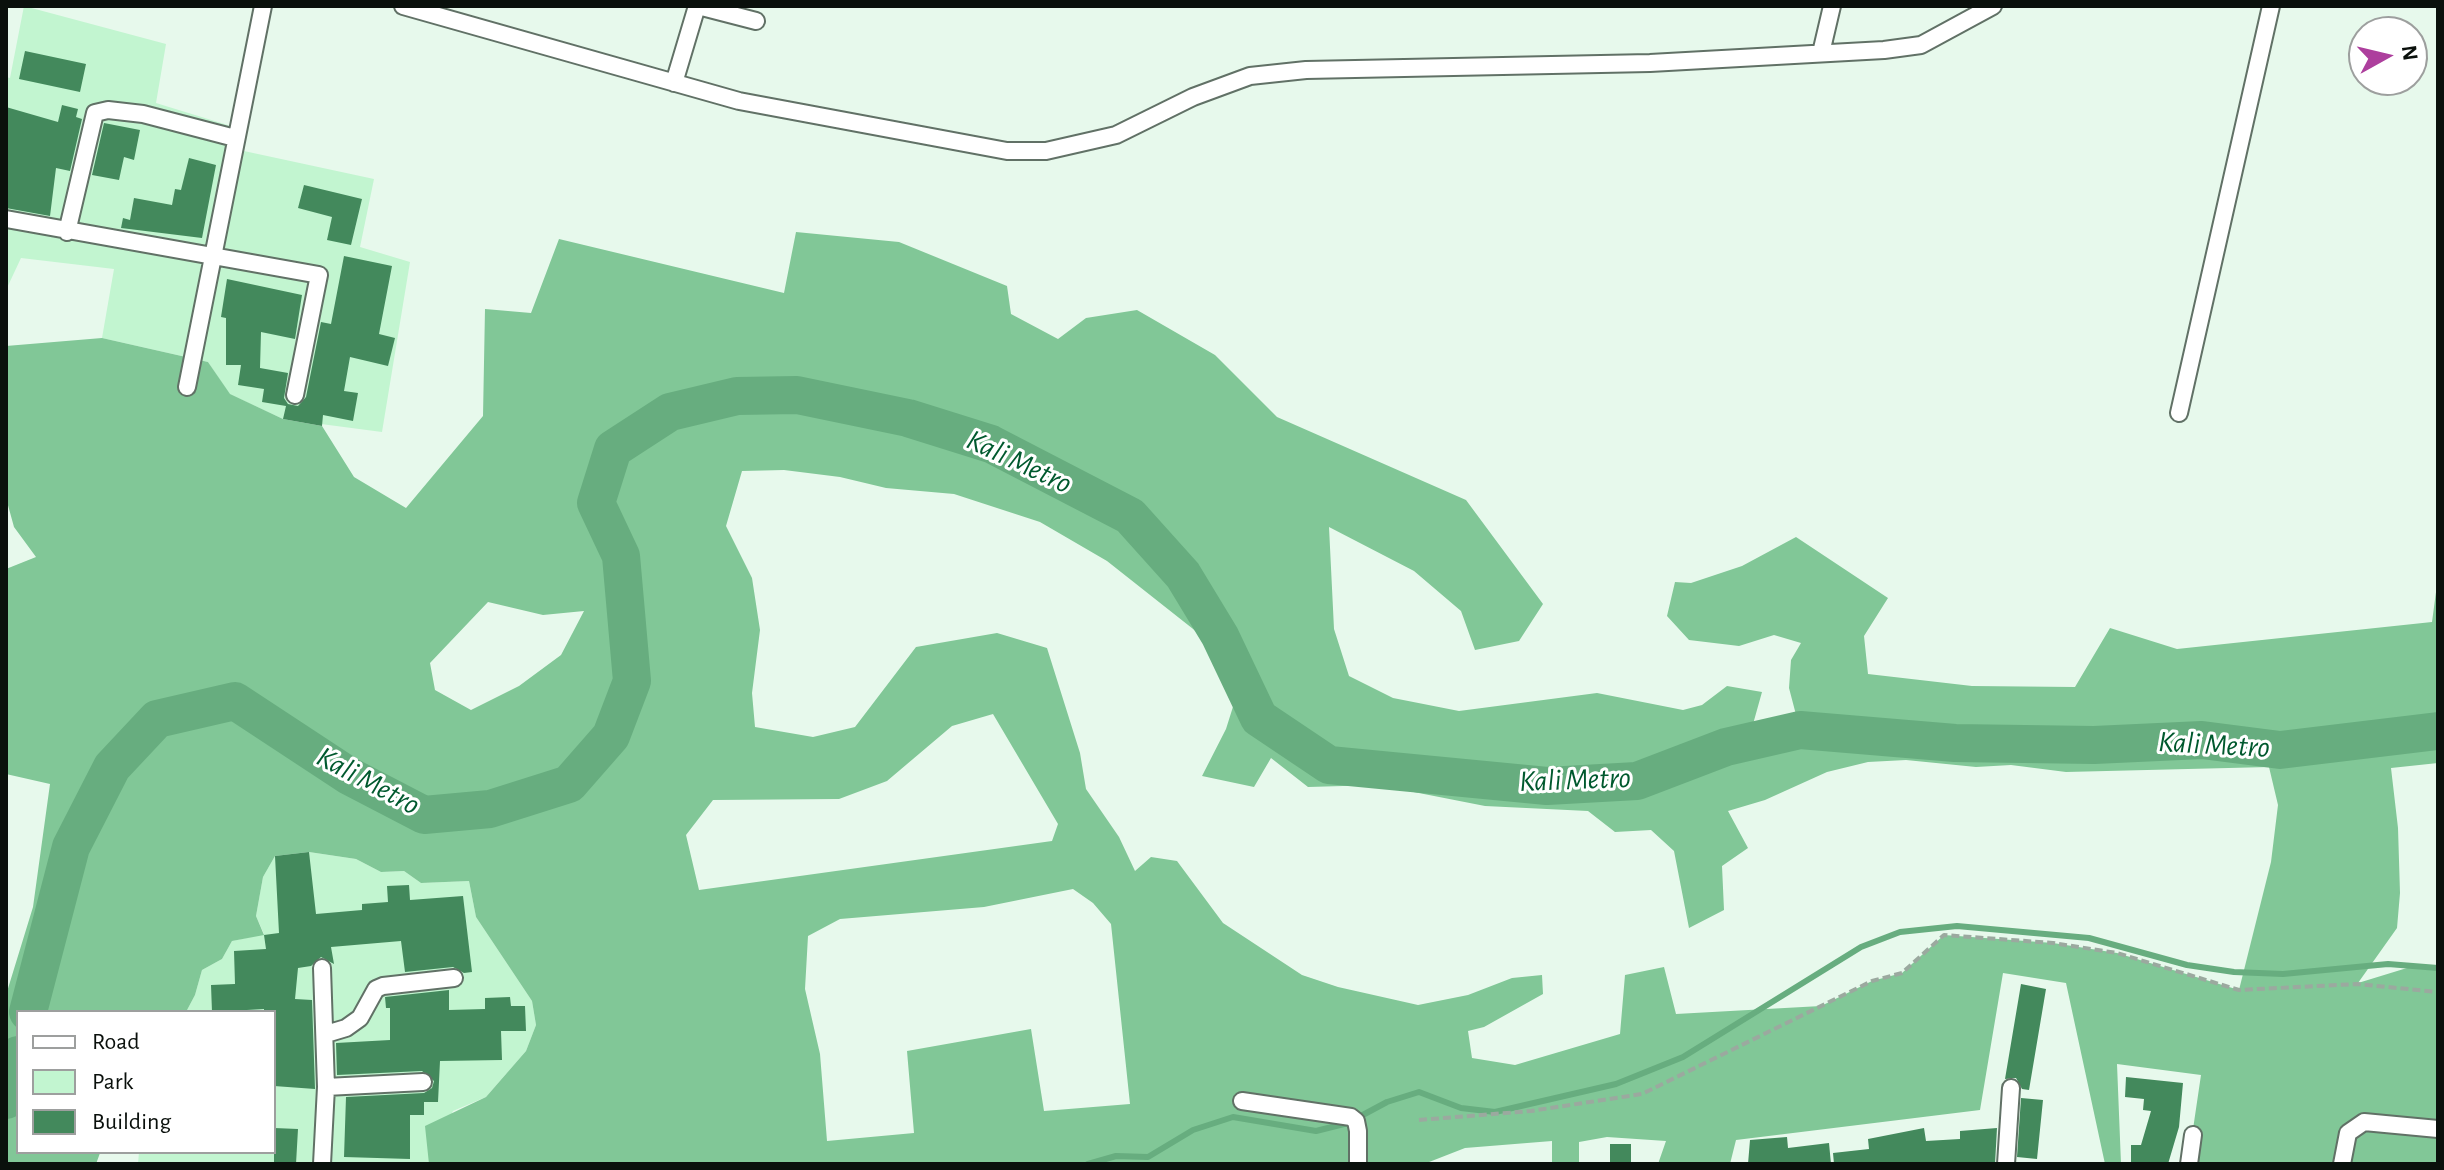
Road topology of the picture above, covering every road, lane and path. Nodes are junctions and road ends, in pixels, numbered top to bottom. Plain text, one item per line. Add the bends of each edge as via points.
1 (263, 6) edge
2 (403, 6) edge
3 (698, 6) edge
4 (1832, 6) edge
5 (1993, 6) edge
6 (2271, 6) edge
7 (756, 21) dead end
8 (1821, 53) junction
9 (674, 83) junction
10 (235, 138) junction
11 (6, 219) edge
12 (67, 232) junction
13 (212, 256) junction
14 (187, 387) dead end
15 (295, 395) dead end
16 (2179, 413) dead end
17 (322, 968) dead end
18 (454, 978) dead end
19 (2438, 992) edge
20 (326, 1034) junction
21 (423, 1082) dead end
22 (326, 1087) junction
23 (2011, 1088) dead end
24 (1242, 1101) dead end
25 (1419, 1120) dead end
26 (2438, 1129) edge
27 (2193, 1135) dead end
28 (322, 1164) edge
29 (1358, 1164) edge
30 (2006, 1164) edge
31 (2189, 1164) edge
32 (2342, 1164) edge

1 - 10 street
2 - 9 street
3 - 7 street
3 - 9 street
4 - 8 street
5 - 8 street via 1921,45
6 - 16 street
8 - 9 street via 1650,63 1281,71 1222,84 1116,135 1046,151 1007,151 739,101
10 - 12 street via 143,114 95,113
10 - 13 street
11 - 12 street
12 - 13 street
13 - 14 street
13 - 15 street via 319,275
17 - 20 street
18 - 20 street via 376,989 360,1018
19 - 25 path via 2357,984 2239,990 2117,953 1944,935 1902,973 1872,981 1642,1094 1531,1111
20 - 22 street
21 - 22 street
22 - 28 street
23 - 30 street
24 - 29 street via 1351,1117 1358,1131
26 - 32 street via 2364,1122 2348,1133
27 - 31 street

